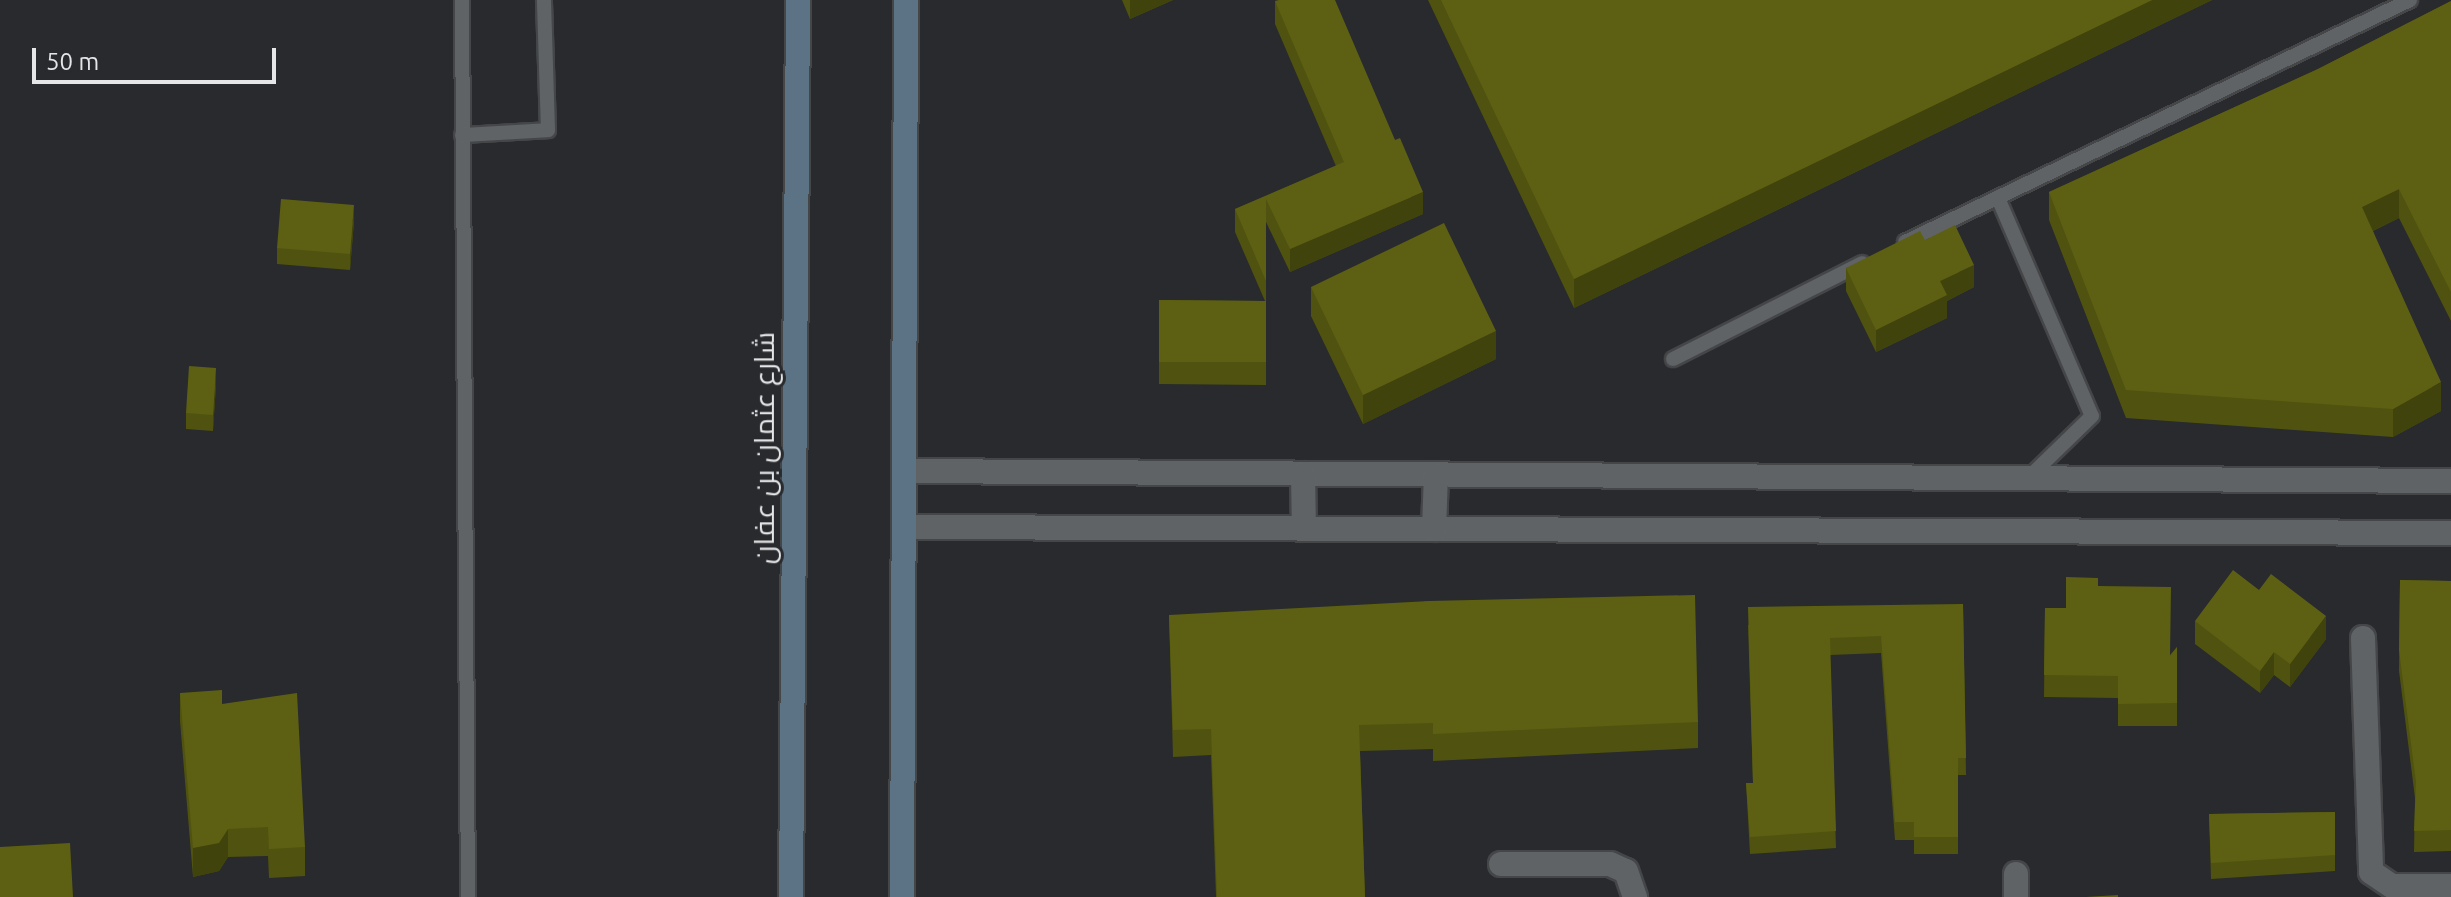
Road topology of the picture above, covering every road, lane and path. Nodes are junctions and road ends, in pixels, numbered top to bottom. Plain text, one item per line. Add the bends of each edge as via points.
1 (462, 0) edge
2 (544, 0) edge
3 (798, 0) edge
4 (906, 0) edge
5 (2410, 0) edge
6 (462, 135) junction
7 (1998, 198) junction
8 (1673, 359) dead end
9 (905, 471) junction
10 (1303, 474) junction
11 (1436, 475) junction
12 (2028, 478) junction
13 (2451, 481) edge
14 (904, 527) junction
15 (1304, 529) junction
16 (1434, 529) junction
17 (2451, 533) edge
18 (2363, 638) dead end
19 (1501, 864) dead end
20 (2451, 886) edge
21 (468, 897) edge
22 (791, 897) edge
23 (902, 897) edge
24 (1635, 897) edge

1 - 6 lane
2 - 6 lane via 548,130
3 - 22 main road, شارع عثمان بن عفان
4 - 9 main road
5 - 7 lane
6 - 21 lane
7 - 8 lane
7 - 12 lane via 2092,416
9 - 10 street
9 - 14 main road
10 - 11 street
10 - 15 street
11 - 12 street
11 - 16 street
12 - 13 street
14 - 15 street
14 - 23 main road
15 - 16 street
16 - 17 street
18 - 20 street via 2371,872 2392,886
19 - 24 street via 1610,864 1626,871

